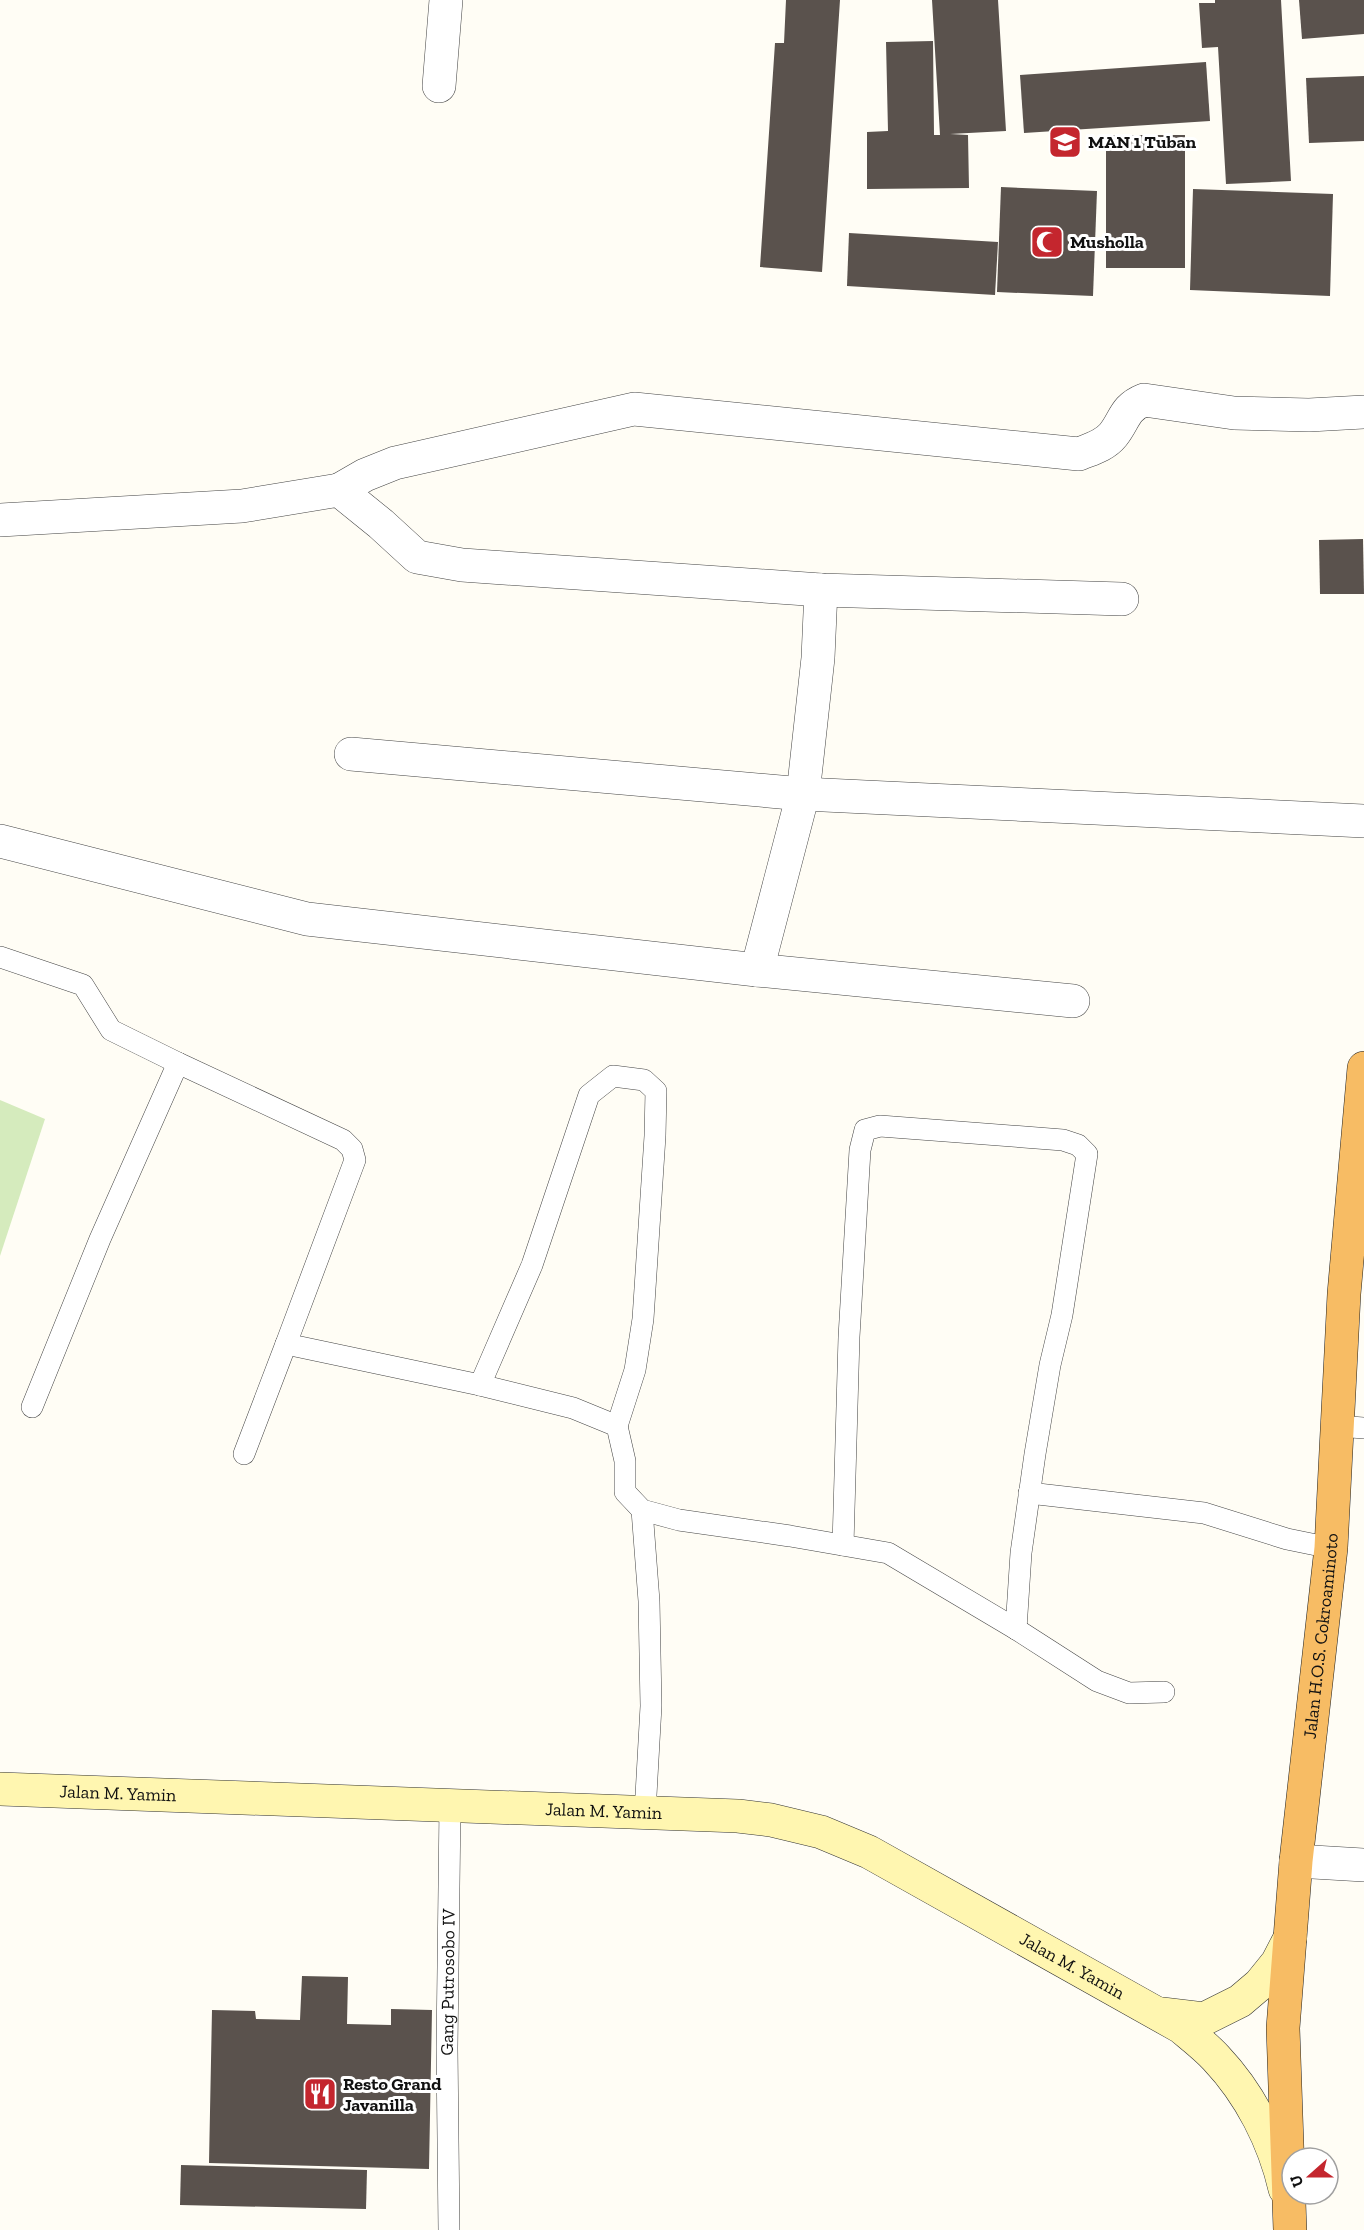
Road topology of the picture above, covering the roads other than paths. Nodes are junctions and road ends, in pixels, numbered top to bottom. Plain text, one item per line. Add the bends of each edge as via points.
1 (446, 0) edge
2 (439, 86) dead end
3 (1364, 412) edge
4 (339, 490) junction
5 (0, 520) edge
6 (821, 590) junction
7 (1122, 598) dead end
8 (351, 754) dead end
9 (803, 794) junction
10 (1364, 821) edge
11 (0, 841) edge
12 (0, 957) edge
13 (757, 970) junction
14 (1073, 1001) dead end
15 (178, 1063) junction
16 (1364, 1068) edge
17 (286, 1344) junction
18 (480, 1385) junction
19 (32, 1407) dead end
20 (617, 1426) junction
21 (1351, 1427) edge
22 (244, 1454) dead end
23 (1029, 1492) junction
24 (642, 1510) junction
25 (843, 1545) junction
26 (1331, 1548) junction
27 (1016, 1629) junction
28 (1164, 1692) dead end
29 (0, 1789) edge
30 (450, 1806) junction
31 (645, 1813) junction
32 (1296, 1862) junction
33 (1364, 1865) edge
34 (1290, 1938) junction
35 (1161, 2014) junction
36 (1289, 2217) edge
37 (449, 2230) edge

1 - 2 street
3 - 4 street via 1234,413 1144,400 1132,405 1101,445 1079,454 634,409 395,463
4 - 5 street via 242,506
4 - 6 street via 417,557 462,565
6 - 7 street
6 - 9 street
8 - 9 street
9 - 10 street
9 - 13 street
11 - 13 street via 307,919
12 - 15 lane via 83,986 111,1030
13 - 14 street
15 - 17 lane via 343,1140 352,1149 355,1160
15 - 19 lane via 100,1239
16 - 21 highway, Jalan H.O.S. Cokroaminoto via 1344,1294
17 - 18 lane
17 - 22 lane
18 - 20 lane via 573,1408
18 - 20 lane via 532,1265 589,1095 613,1076 644,1080 656,1091 648,1267 635,1370
20 - 24 lane via 625,1461 625,1492
21 - 26 highway, Jalan H.O.S. Cokroaminoto
23 - 25 lane via 1087,1155 1077,1145 1063,1140 880,1126 866,1130 860,1150
23 - 26 lane via 1204,1513 1287,1539
23 - 27 lane
24 - 25 lane via 679,1520
24 - 31 lane via 651,1706
25 - 27 lane via 888,1553
26 - 32 highway, Jalan H.O.S. Cokroaminoto
27 - 28 lane via 1097,1681 1129,1693
29 - 30 main road, Jalan M. Yamin
30 - 31 main road, Jalan M. Yamin
30 - 37 lane, Gang Putrosobo IV
31 - 35 main road, Jalan M. Yamin via 760,1819 821,1832 886,1861
32 - 33 street
32 - 34 highway, Jalan H.O.S. Cokroaminoto
34 - 35 main road, Jalan M. Yamin via 1277,1963 1239,2001 1204,2019
34 - 36 highway, Jalan H.O.S. Cokroaminoto via 1283,2028
35 - 36 main road, Jalan M. Yamin via 1215,2057 1241,2090 1264,2130 1282,2175

